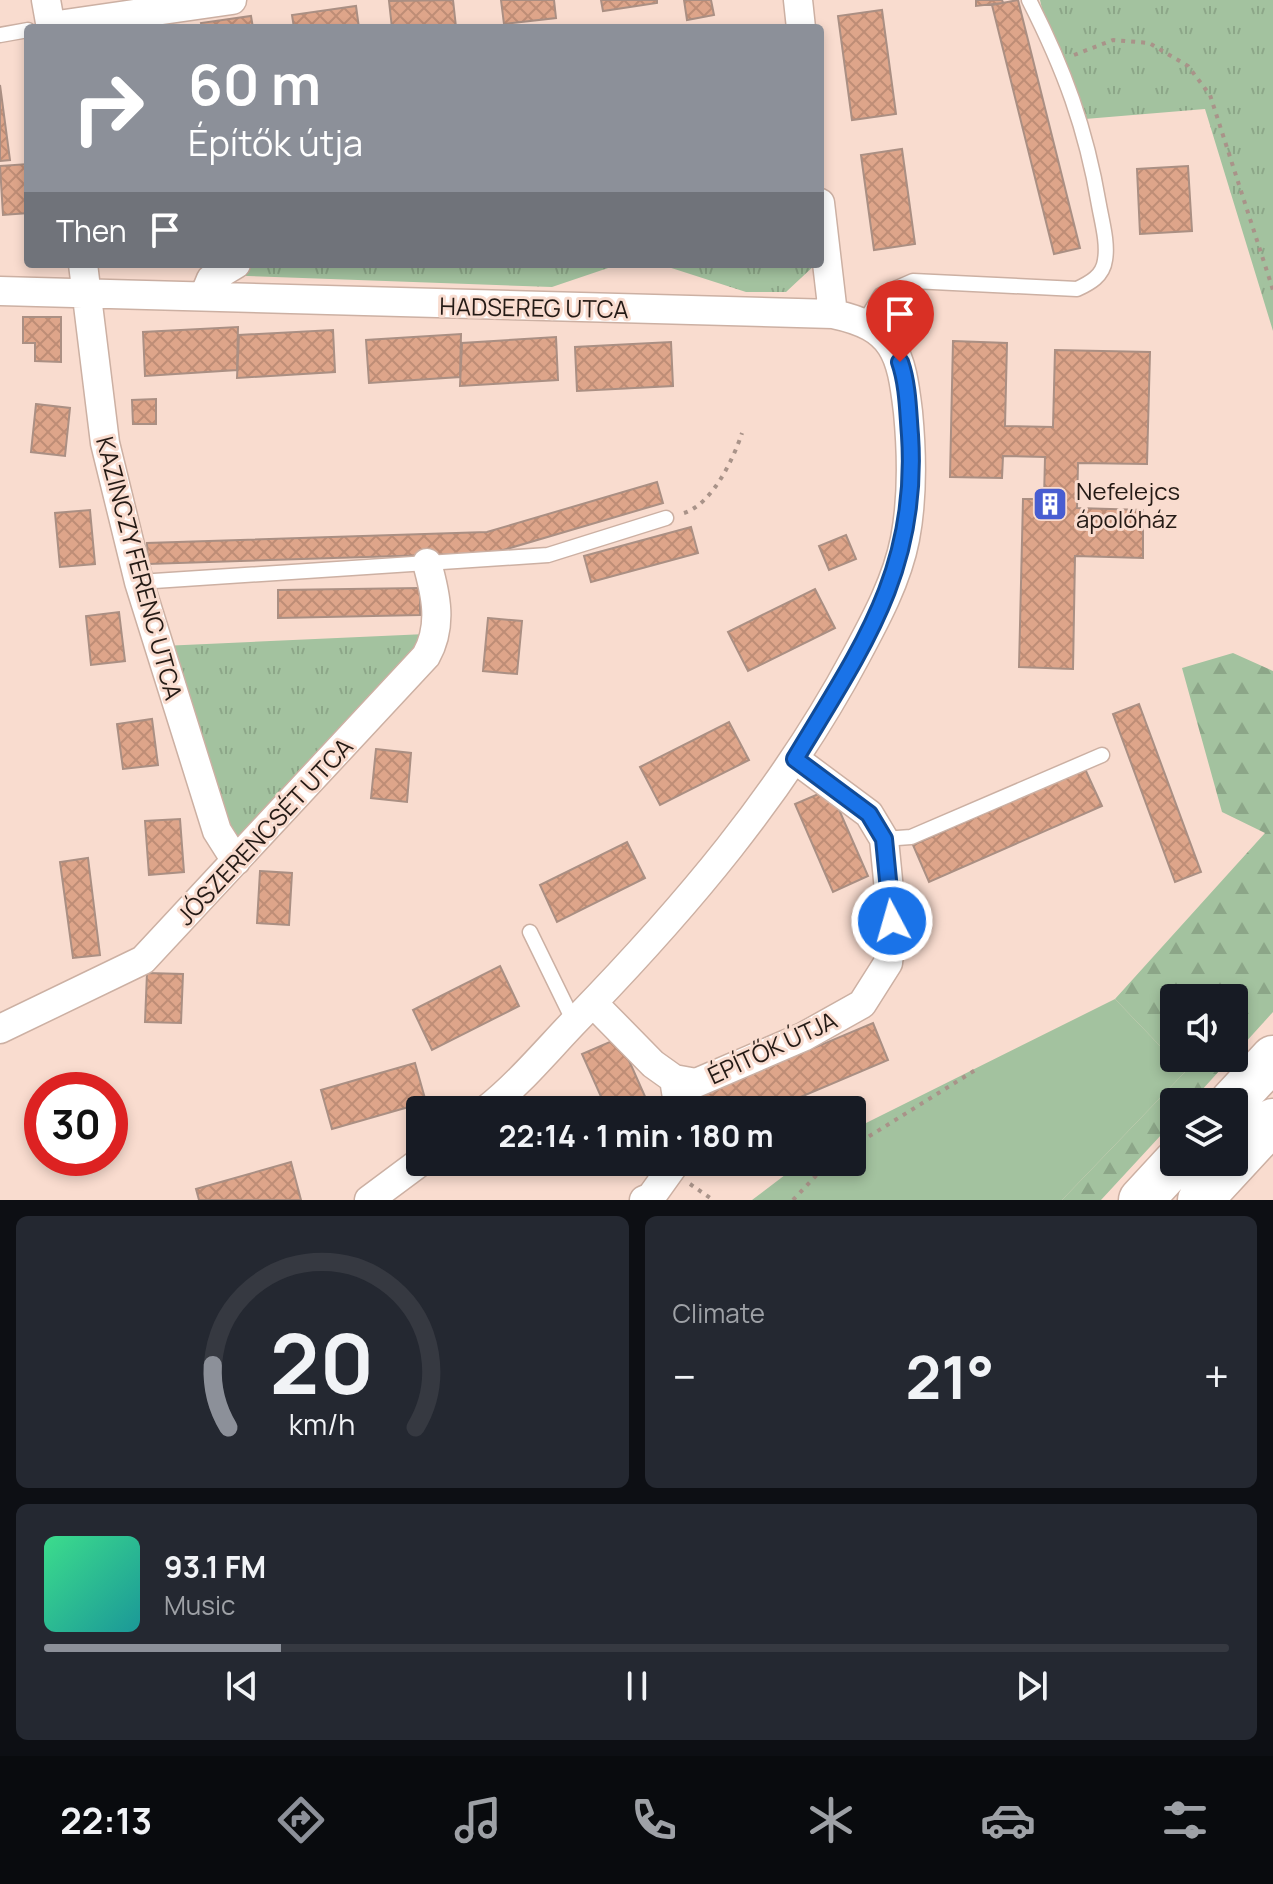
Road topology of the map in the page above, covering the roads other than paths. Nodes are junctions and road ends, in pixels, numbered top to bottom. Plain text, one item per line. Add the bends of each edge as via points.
1 (232, 0) edge
2 (798, 0) edge
3 (1029, 0) edge
4 (185, 3) edge
5 (43, 22) edge
6 (801, 24) edge
7 (24, 28) edge
8 (0, 35) edge
9 (824, 237) edge
10 (84, 268) edge
11 (229, 268) edge
12 (0, 291) edge
13 (87, 295) junction
14 (204, 296) junction
15 (833, 314) junction
16 (865, 321) junction
17 (666, 518) road end
18 (427, 563) junction
19 (139, 582) junction
20 (1102, 755) dead end
21 (795, 759) junction
22 (884, 839) junction
23 (236, 861) junction
24 (530, 932) dead end
25 (583, 1012) junction
26 (0, 1029) edge
27 (1273, 1058) edge
28 (674, 1079) junction
29 (1245, 1088) edge
30 (500, 1096) edge
31 (677, 1096) edge
32 (1273, 1121) edge
33 (406, 1172) edge
34 (666, 1176) edge
35 (1163, 1176) edge
36 (369, 1200) edge
37 (644, 1200) edge
38 (1141, 1200) edge
39 (1200, 1200) edge

1 - 4 street
2 - 6 street
3 - 16 lane via 1060,59 1091,154 1105,262 1094,282 1077,289 913,281 881,295
4 - 5 street
7 - 8 lane
9 - 15 street
10 - 13 street, KAZINCZY FERENC UTCA
11 - 14 street via 211,279
12 - 13 street, HADSEREG UTCA
13 - 14 street, HADSEREG UTCA
13 - 19 street, KAZINCZY FERENC UTCA via 105,443
14 - 15 street, HADSEREG UTCA
15 - 16 street, HADSEREG UTCA
16 - 21 street via 893,344 903,372 912,476 905,540 884,604
17 - 18 lane via 548,555
18 - 19 lane
18 - 23 street, JÓSZERENCSÉT UTCA via 438,601 435,641 426,656
19 - 23 street, KAZINCZY FERENC UTCA via 217,831
20 - 22 lane via 911,837
21 - 22 street via 869,814
21 - 25 street via 663,930
22 - 28 street, ÉPÍTŐK ÚTJA via 892,921 888,963 862,1004 803,1037 696,1083
23 - 26 street, JÓSZERENCSÉT UTCA via 143,960
24 - 25 lane
25 - 28 street, ÉPÍTŐK ÚTJA
25 - 30 street
27 - 29 highway
28 - 31 street, ÉPÍTŐK ÚTJA
32 - 39 highway
33 - 36 street
34 - 37 street
35 - 38 highway

